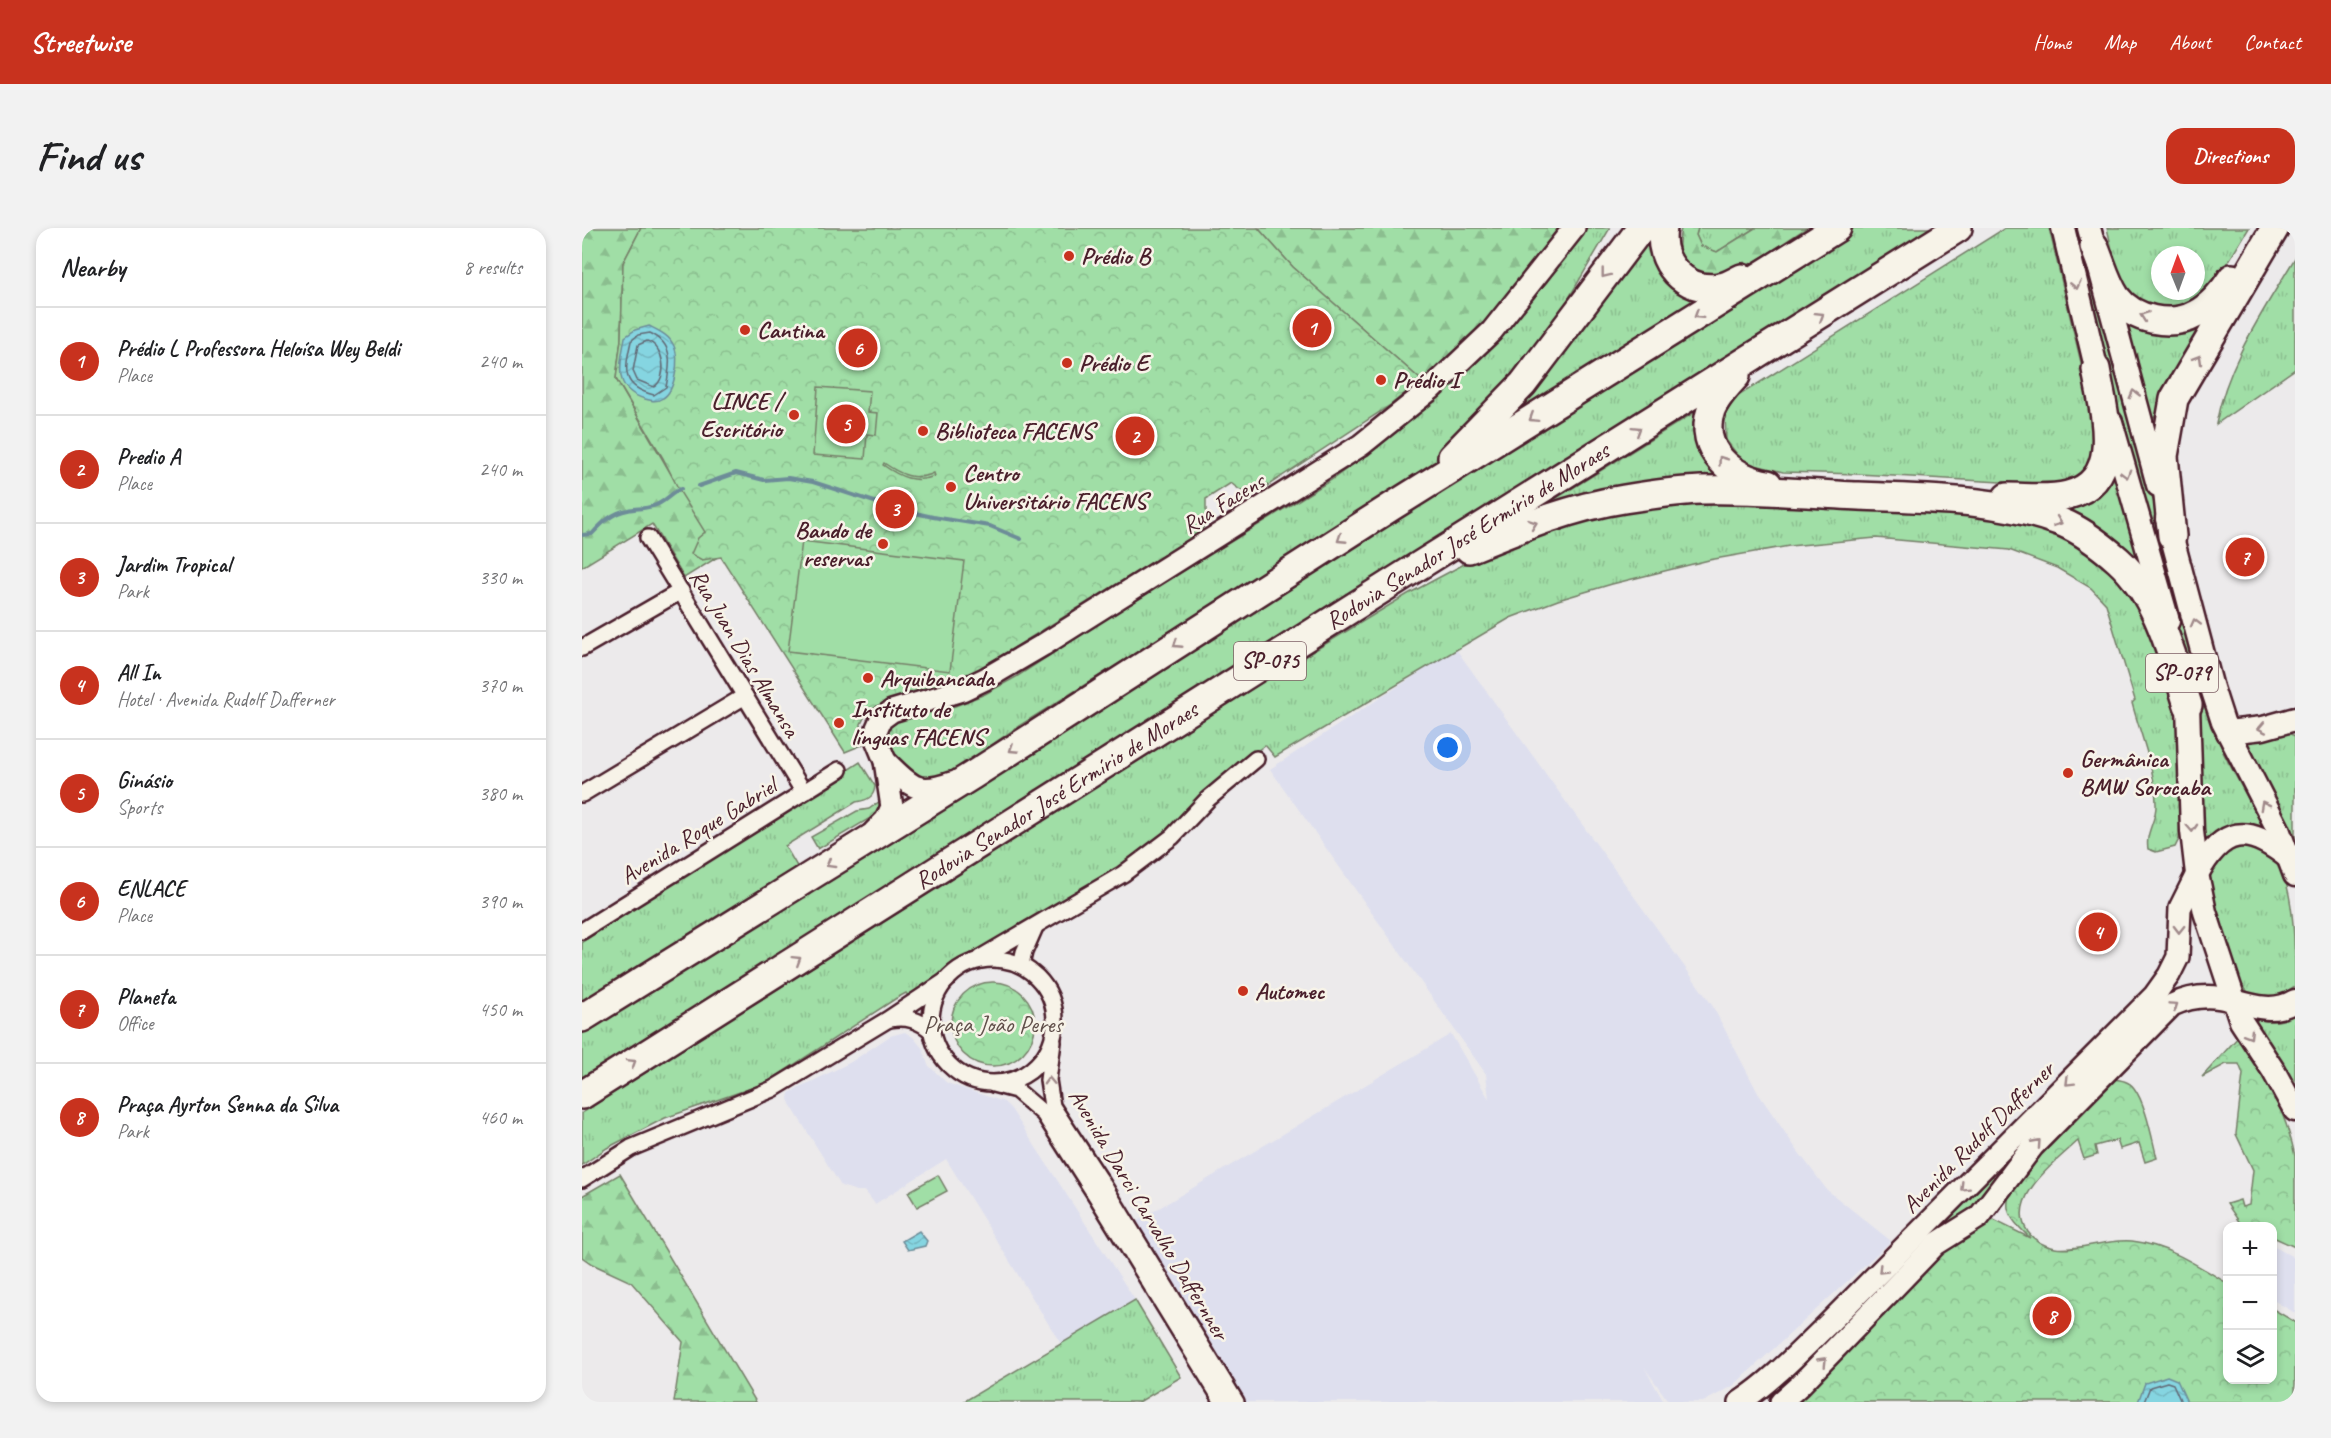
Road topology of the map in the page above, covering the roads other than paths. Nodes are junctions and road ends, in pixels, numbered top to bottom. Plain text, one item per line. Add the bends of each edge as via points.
1 (1574, 228) edge
2 (1641, 228) edge
3 (1664, 228) edge
4 (1837, 228) edge
5 (1958, 228) edge
6 (2063, 228) edge
7 (2262, 228) edge
8 (2275, 228) edge
9 (2092, 237) edge
10 (1803, 249) junction
11 (1789, 335) junction
12 (2096, 369) junction
13 (1391, 507) junction
14 (2172, 536) junction
15 (648, 538) dead end
16 (1401, 577) junction
17 (681, 591) junction
18 (582, 648) edge
19 (745, 696) junction
20 (2188, 705) junction
21 (2295, 719) edge
22 (2228, 732) junction
23 (1256, 759) dead end
24 (885, 761) junction
25 (839, 770) dead end
26 (973, 776) junction
27 (803, 791) junction
28 (582, 794) edge
29 (860, 846) junction
30 (2293, 869) edge
31 (2197, 874) junction
32 (1035, 927) junction
33 (582, 931) edge
34 (972, 963) junction
35 (1021, 965) junction
36 (947, 980) junction
37 (2237, 997) junction
38 (2295, 1001) edge
39 (582, 1018) edge
40 (887, 1020) junction
41 (932, 1031) junction
42 (1053, 1042) junction
43 (993, 1084) junction
44 (582, 1095) edge
45 (2295, 1110) edge
46 (1987, 1164) junction
47 (582, 1179) edge
48 (2001, 1189) junction
49 (1941, 1210) junction
50 (1962, 1229) junction
51 (1132, 1242) junction
52 (1223, 1402) edge
53 (1236, 1402) edge
54 (1740, 1402) edge
55 (1780, 1402) edge

1 - 24 main road, Rua Facens via 1492,331 1432,388 1370,438 984,679 962,690 892,711 877,728 876,739
2 -> 13 highway via 1523,384 1454,454
3 - 10 highway via 1662,243 1673,270 1687,282 1706,287 1732,283
4 - 10 highway, SP-075
11 -> 5 highway, Rodovia Senador José Ermírio de Moraes / SP-075
6 -> 12 main road, SP-079
7 -> 9 highway via 2213,301 2196,314 2175,321 2150,319 2130,311 2112,290
14 -> 8 highway via 2164,456 2174,399
14 -> 9 main road, SP-079
10 -> 13 highway, SP-075
12 -> 11 highway via 2107,431 2105,458 2099,472 2082,490 2044,498 1767,484 1734,473 1723,464 1710,439 1709,420 1714,404 1735,377
16 -> 11 highway, Rodovia Senador José Ermírio de Moraes / SP-075
12 -> 20 main road, SP-079
13 -> 26 highway, SP-075
22 -> 14 main road, SP-079 via 2212,688
15 - 17 street, Rua Juan Dias Almansa
16 -> 20 highway via 1539,521 1622,499 1700,490 1929,499 2010,508 2062,522 2119,560 2150,602
44 -> 16 highway, Rodovia Senador José Ermírio de Moraes / SP-075
17 - 18 street
17 - 19 street, Rua Juan Dias Almansa
19 - 27 street, Rua Juan Dias Almansa
19 - 28 street
20 -> 31 main road, SP-079
21 -> 22 main road
30 -> 22 main road, SP-079 via 2278,830
23 - 32 street via 1208,799 1172,837 1123,873
24 - 26 main road via 921,790 934,790
24 - 29 main road, Rua Facens via 891,812
25 - 27 street, Avenida Roque Gabriel
26 - 29 highway, SP-075
27 - 33 street, Avenida Roque Gabriel
29 -> 39 highway, SP-075
30 - 31 main road via 2271,843 2257,836 2239,835 2212,849
31 - 37 main road, SP-079 via 2213,938
31 -> 46 main road, Avenida Rudolf Dafferner via 2180,908 2178,957 2154,996
32 - 34 street
32 - 35 street
34 - 35 street via 989,959
34 - 36 street
35 - 42 street via 1036,975 1054,1006
36 - 40 street
36 - 41 street via 934,1004
37 - 38 main road via 2271,1009
37 -> 45 main road, SP-079 via 2241,1021
48 -> 37 main road, Avenida Rudolf Dafferner via 2033,1146 2172,1005 2187,998
40 - 41 street via 903,1017 922,1022
40 - 47 street via 773,1089 631,1148
41 - 43 street via 946,1063 975,1081
42 - 43 street via 1044,1059 1029,1072 1012,1081
51 -> 42 street, Avenida Darci Carvalho Daffernner via 1052,1106 1048,1080
43 - 51 street, Avenida Darci Carvalho Daffernner via 1016,1090 1044,1114
46 - 48 main road via 2001,1176
46 -> 49 main road, Avenida Rudolf Dafferner
48 - 50 main road, Avenida Rudolf Dafferner via 1979,1217
49 - 50 main road via 1942,1230
49 -> 54 main road, Avenida Rudolf Dafferner via 1788,1363
55 -> 50 main road, Avenida Rudolf Dafferner via 1936,1244
51 - 52 street, Avenida Darci Carvalho Daffernner
51 - 53 street, Avenida Darci Carvalho Daffernner

